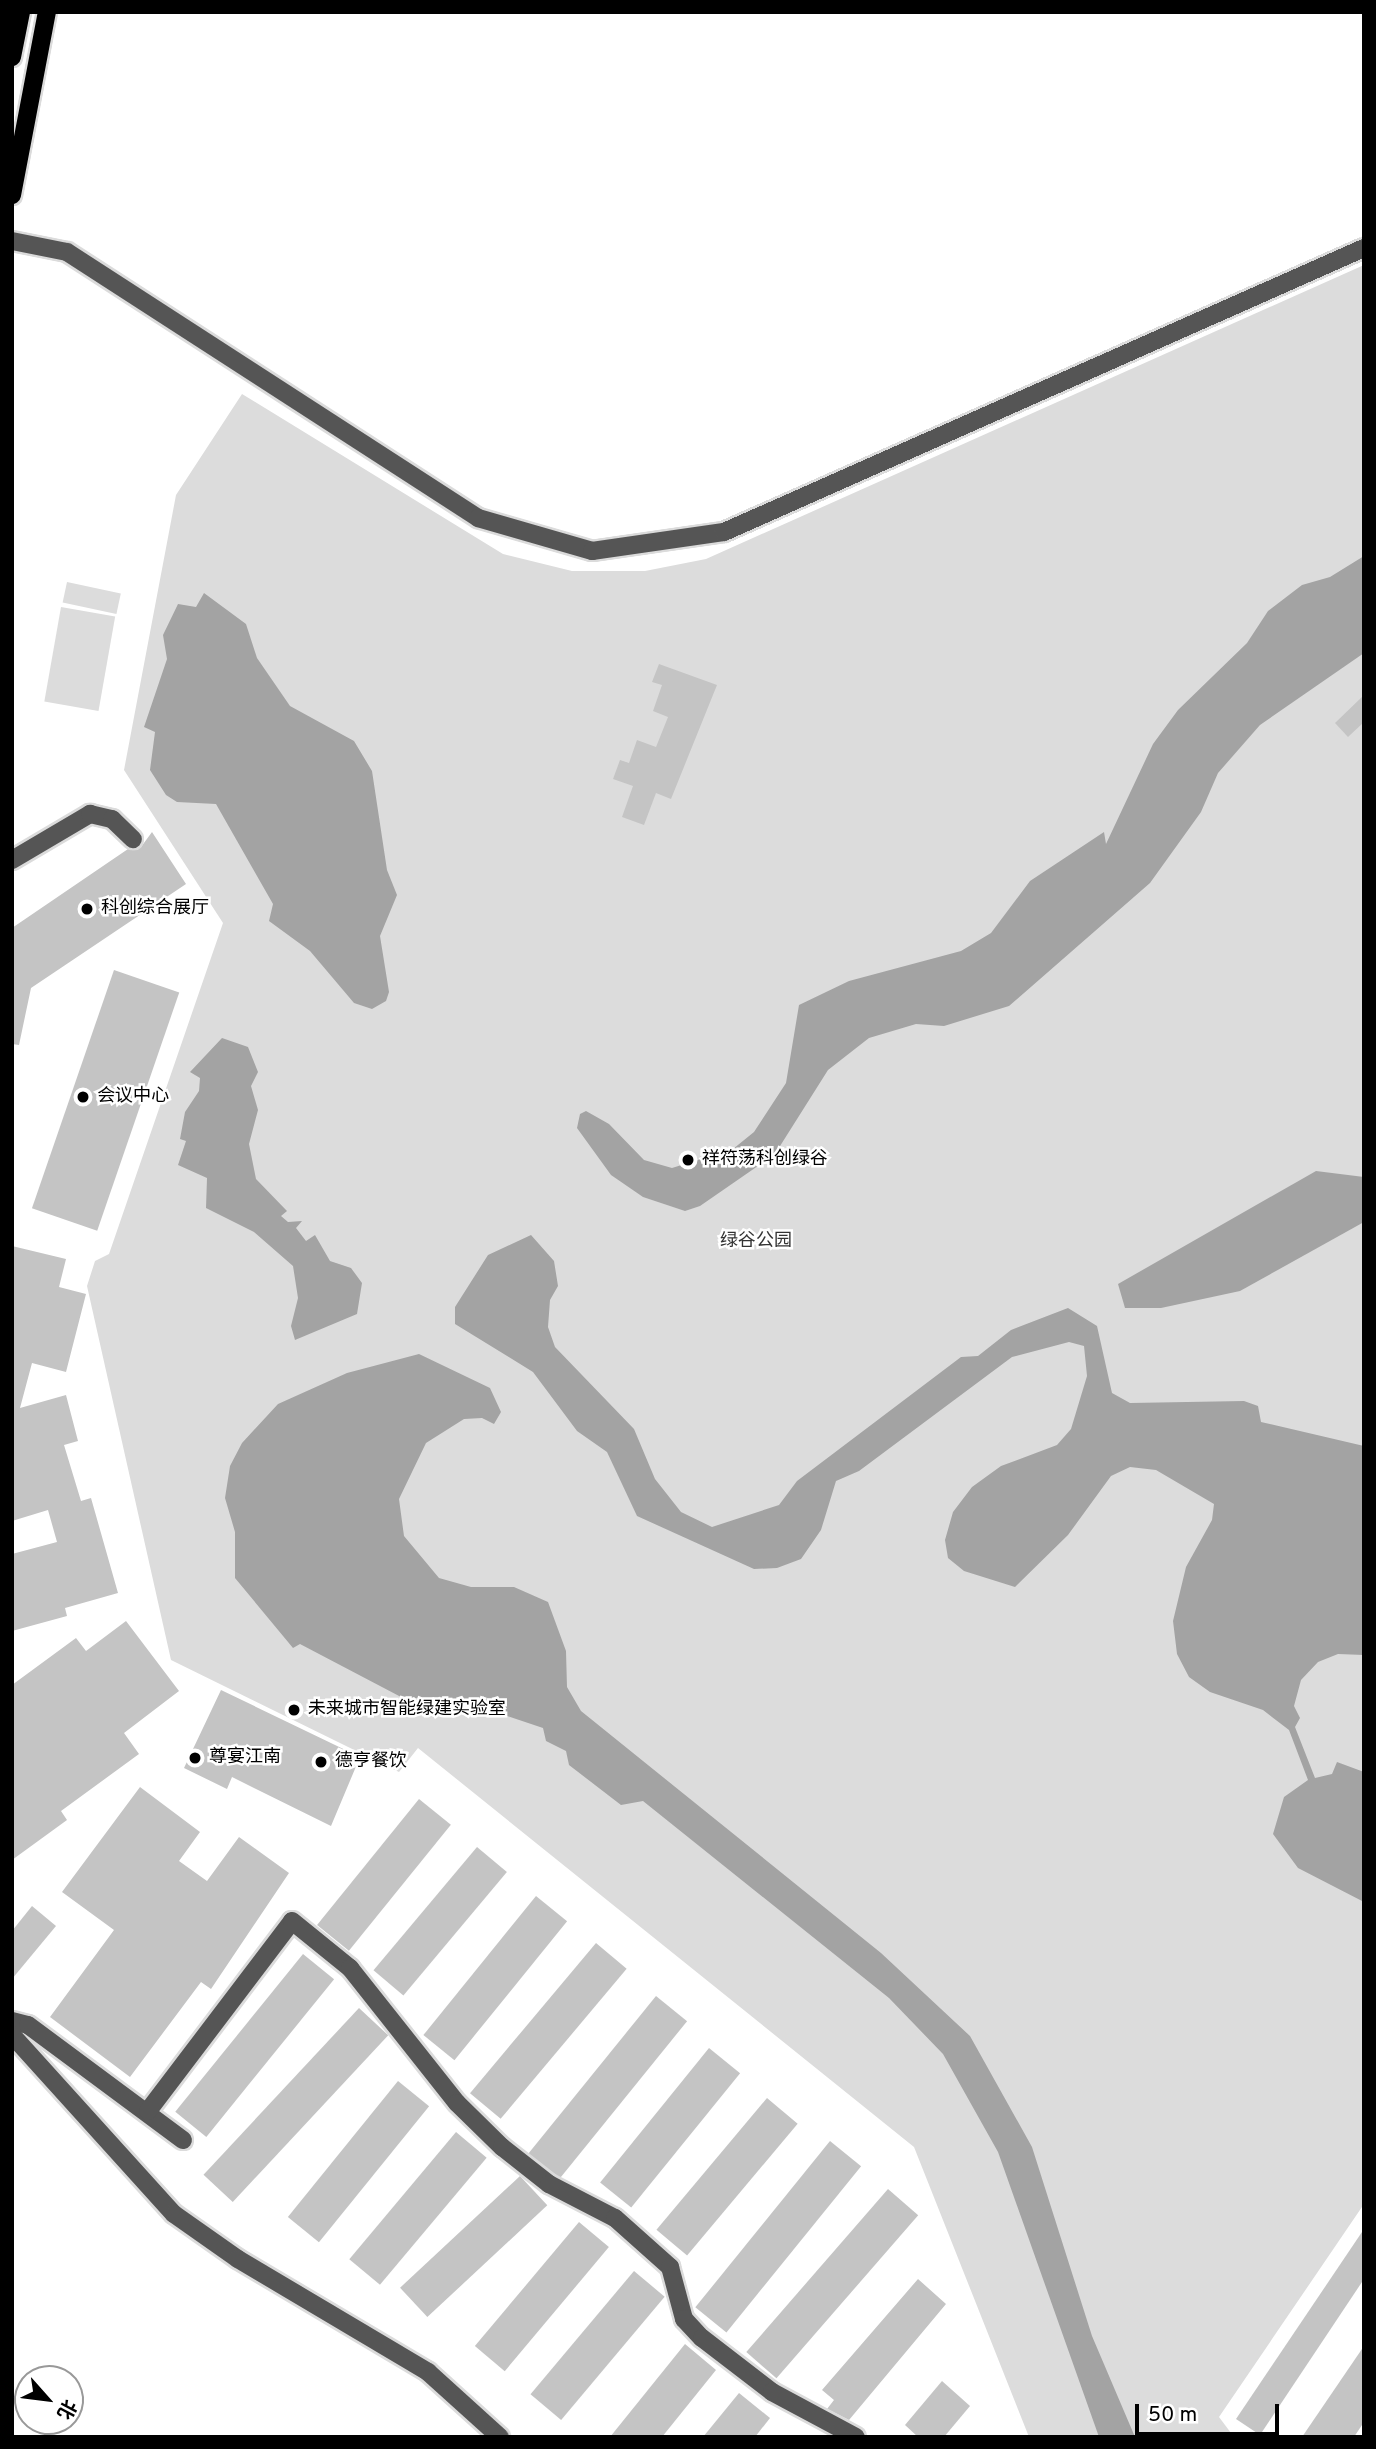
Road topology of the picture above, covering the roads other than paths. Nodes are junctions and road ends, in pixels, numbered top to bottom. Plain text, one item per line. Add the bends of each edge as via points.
1 (20, 12) edge
2 (47, 12) edge
3 (12, 57) edge
4 (12, 195) edge
5 (12, 240) edge
6 (1364, 248) edge
7 (133, 839) dead end
8 (12, 860) edge
9 (12, 2021) edge
10 (12, 2035) edge
11 (148, 2111) junction
12 (183, 2140) dead end
13 (500, 2437) edge
14 (856, 2437) edge

1 - 3 main road
2 - 4 main road
5 - 6 street via 67,252 478,518 592,551 724,532
7 - 8 street via 111,819 90,814
9 - 11 street via 28,2025
10 - 13 street via 174,2214 237,2259 428,2372
11 - 12 street
11 - 14 street via 292,1921 350,1968 457,2103 502,2147 549,2184 615,2218 670,2267 684,2319 702,2338 772,2392

